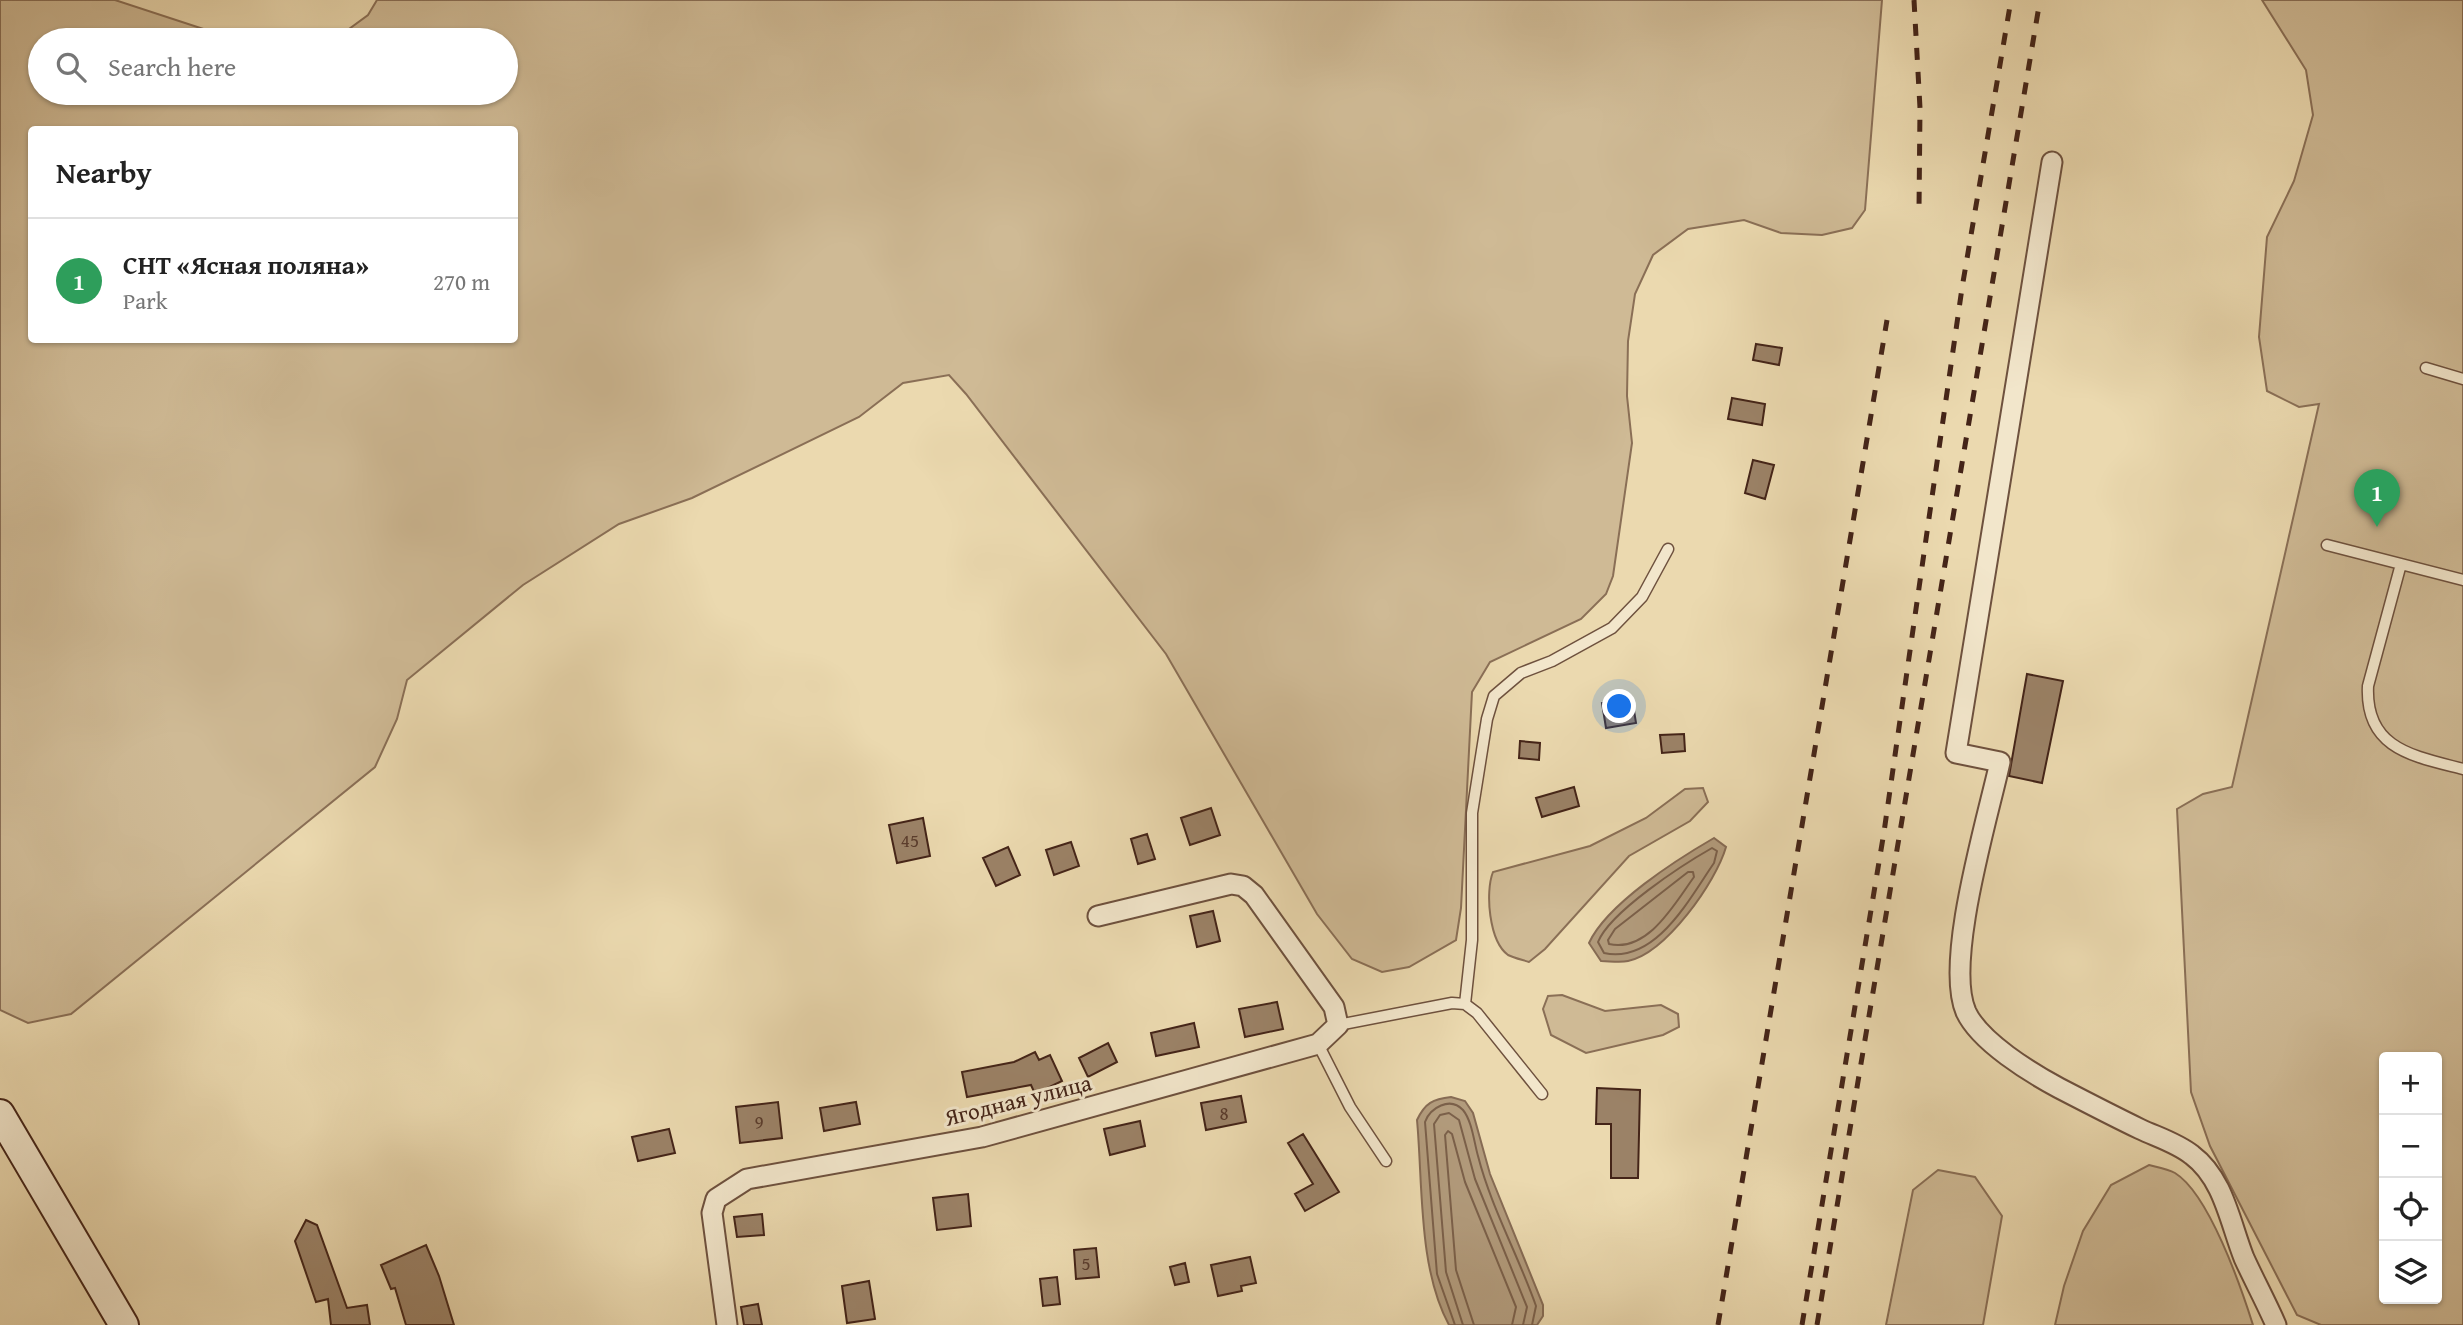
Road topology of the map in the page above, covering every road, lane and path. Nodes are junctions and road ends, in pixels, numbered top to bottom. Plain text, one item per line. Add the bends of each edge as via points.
1 (2052, 162) dead end
2 (2426, 368) dead end
3 (2463, 379) edge
4 (2327, 545) dead end
5 (1668, 549) dead end
6 (2401, 564) junction
7 (2463, 580) edge
8 (2463, 769) edge
9 (1098, 916) dead end
10 (1465, 1004) junction
11 (1338, 1025) junction
12 (1318, 1044) junction
13 (1542, 1094) dead end
14 (0, 1114) edge
15 (1386, 1161) dead end
16 (124, 1325) edge
17 (727, 1325) edge
18 (2276, 1325) edge

1 - 18 street via 1956,753 2000,762 1968,909 1961,992 1966,1012 1978,1027 2020,1064 2193,1156 2226,1203 2244,1257
2 - 3 lane
4 - 6 lane
5 - 10 lane via 1642,597 1612,628 1521,673 1494,696 1472,813 1472,940
6 - 7 lane
6 - 8 lane via 2368,686 2371,722 2387,740 2413,756
9 - 11 street via 1231,884 1243,886 1334,1007
10 - 11 lane
10 - 13 lane
11 - 12 street, Ягодная улица
12 - 15 lane via 1350,1107
12 - 17 street, Ягодная улица via 982,1137 747,1179 716,1199 712,1213
14 - 16 main road

